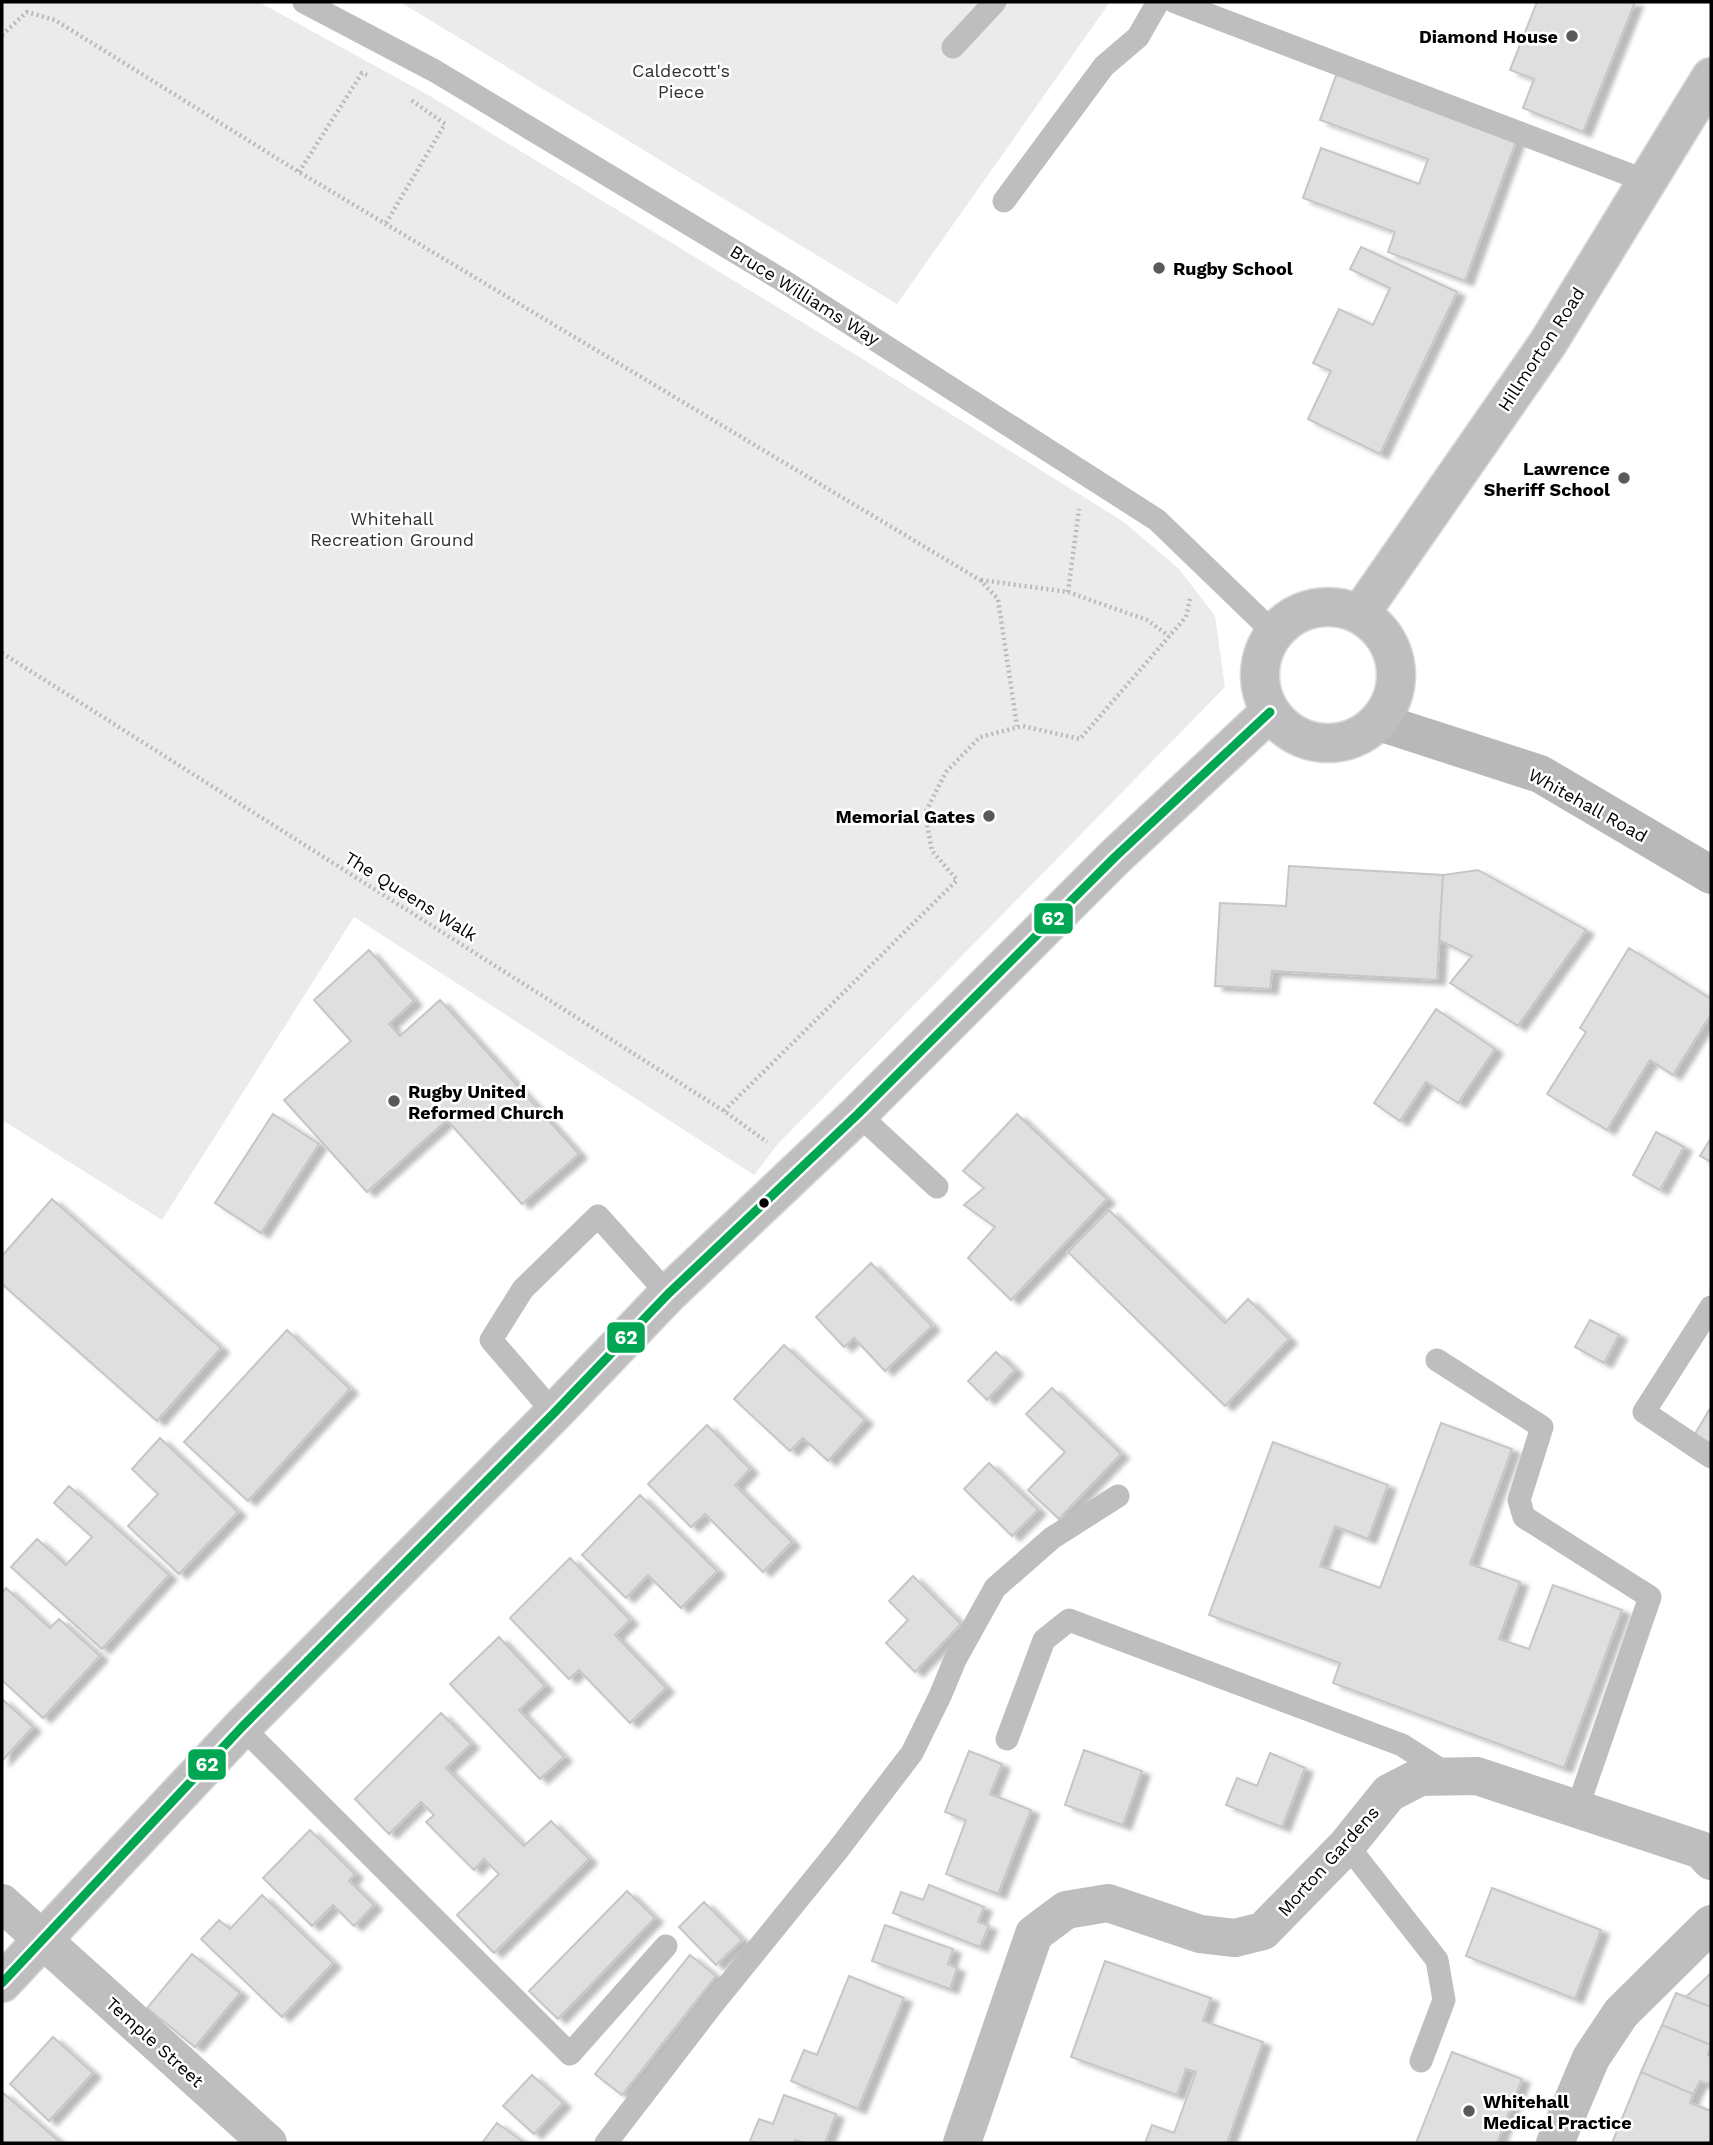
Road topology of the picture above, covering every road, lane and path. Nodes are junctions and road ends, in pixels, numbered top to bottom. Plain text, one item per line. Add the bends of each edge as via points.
1 (304, 2) edge
2 (995, 2) edge
3 (1158, 2) edge
4 (1175, 2) edge
5 (2, 34) edge
6 (953, 47) dead end
7 (1711, 77) edge
8 (373, 79) dead end
9 (406, 96) dead end
10 (299, 172) junction
11 (1646, 181) junction
12 (1004, 201) dead end
13 (386, 223) junction
14 (1090, 477) junction
15 (1198, 559) junction
16 (980, 580) junction
17 (1068, 592) junction
18 (1360, 614) junction
19 (1274, 633) junction
20 (1169, 636) junction
21 (2, 653) edge
22 (1270, 712) junction
23 (1379, 722) junction
24 (1017, 726) junction
25 (1711, 875) edge
26 (724, 1111) junction
27 (858, 1114) junction
28 (802, 1168) junction
29 (937, 1187) dead end
30 (668, 1294) junction
31 (1711, 1307) edge
32 (1437, 1360) dead end
33 (554, 1413) junction
34 (1711, 1458) edge
35 (1118, 1496) dead end
36 (242, 1727) junction
37 (1007, 1739) dead end
38 (1450, 1776) junction
39 (1577, 1809) junction
40 (1347, 1845) junction
41 (1711, 1861) edge
42 (2, 1903) edge
43 (1711, 1924) edge
44 (43, 1940) junction
45 (666, 1946) dead end
46 (2, 1983) edge
47 (1421, 2061) dead end
48 (268, 2143) edge
49 (606, 2143) edge
50 (962, 2143) edge
51 (1555, 2143) edge

1 - 14 lane, Bruce Williams Way via 435,71 782,280
2 - 6 lane
3 - 12 lane via 1138,37 1104,66
4 - 11 lane
5 - 10 path via 27,12 55,20
7 - 11 main road, Hillmorton Road
8 - 10 path via 362,73
9 - 13 path via 445,124
10 - 13 path
11 - 18 main road, Hillmorton Road via 1548,343
13 - 16 path
14 - 15 lane, Bruce Williams Way via 1157,520
14 - 17 path via 1081,495
15 - 19 lane, Bruce Williams Way
15 - 20 path via 1186,617
16 - 17 path
16 - 24 path via 998,599
17 - 20 path via 1147,620
18 - 19 main road via 1342,608 1304,611
18 - 23 main road via 1376,626 1396,663 1391,704
19 - 22 main road via 1259,672
20 - 24 path via 1080,739
21 - 26 path, The Queens Walk
22 - 23 main road via 1283,728 1322,744 1343,743
22 - 27 main road via 1115,857
23 - 25 main road, Whitehall Road via 1540,774
24 - 26 path via 980,737 946,772 925,813 932,851 957,880
26 - 28 path, The Queens Walk
27 - 28 main road
27 - 29 lane
28 - 30 main road
30 - 33 main road
30 - 33 lane via 598,1216 523,1289 491,1340
31 - 34 lane via 1644,1412
32 - 39 lane via 1542,1427 1519,1500 1524,1517 1650,1597
33 - 36 main road
35 - 49 lane via 1052,1538 995,1588 912,1753
36 - 44 main road
36 - 45 lane via 570,2054
37 - 38 lane via 1044,1640 1069,1620 1402,1745
38 - 39 main road, Morton Gardens via 1477,1776
38 - 40 main road, Morton Gardens via 1420,1777 1389,1793
39 - 41 main road, Morton Gardens via 1701,1850
40 - 47 lane via 1437,1960 1444,2000
40 - 50 main road, Morton Gardens via 1262,1931 1235,1938 1200,1934 1108,1903 1066,1910 1034,1934
42 - 44 main road, Temple Street
43 - 51 main road via 1621,2013 1591,2058
44 - 46 main road
44 - 48 main road, Temple Street

